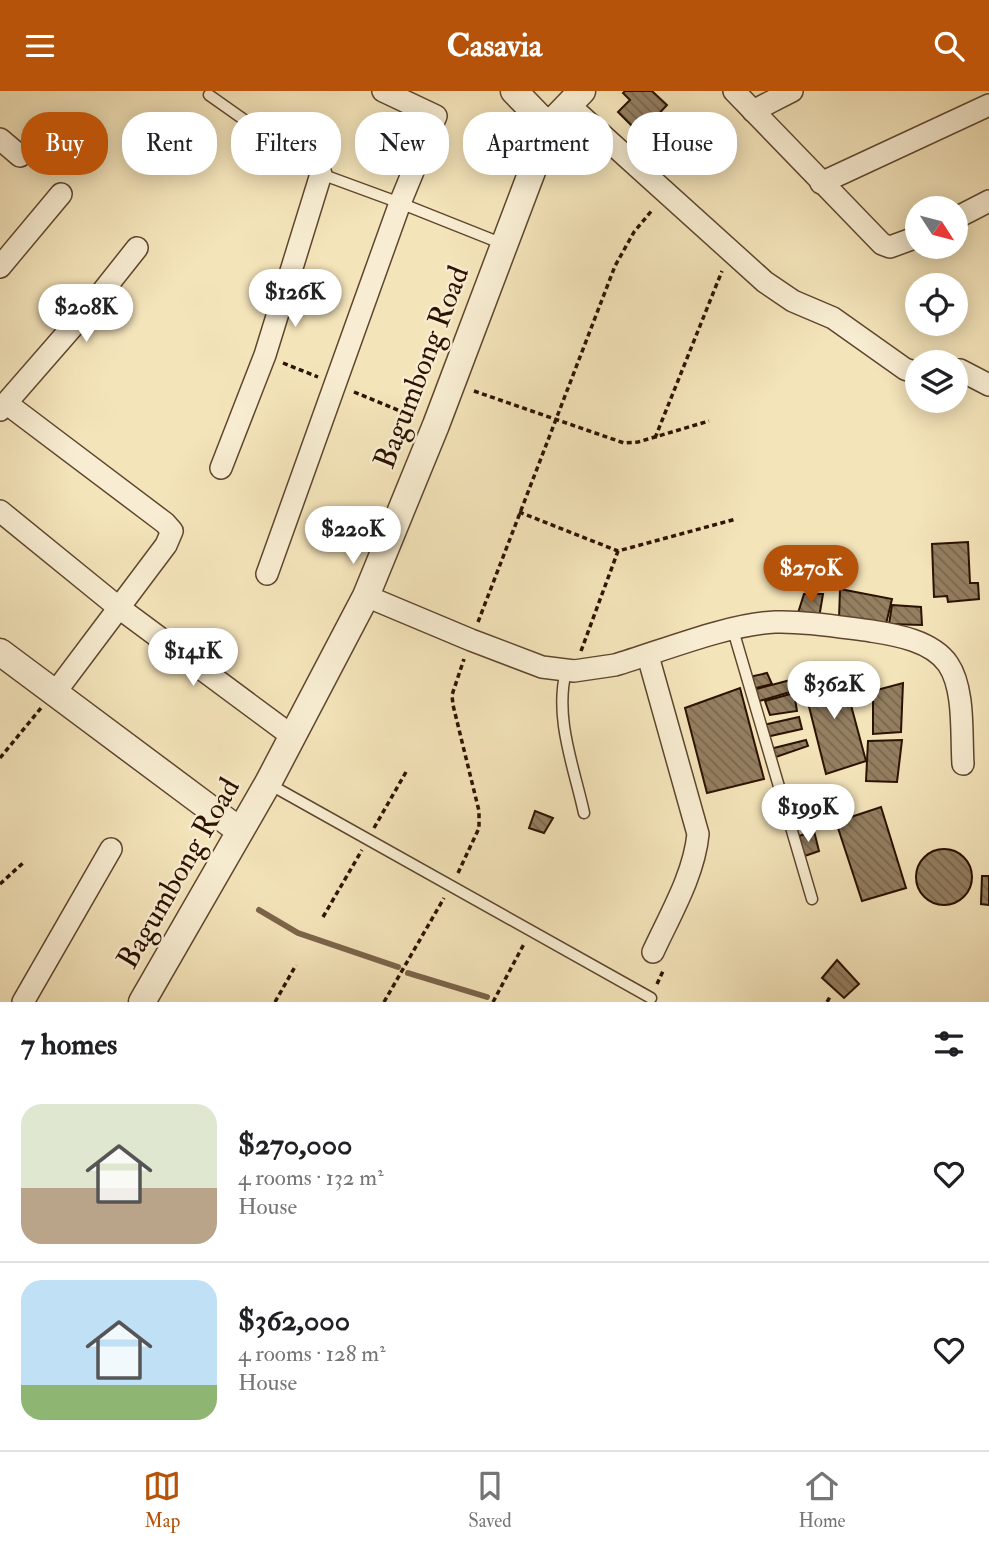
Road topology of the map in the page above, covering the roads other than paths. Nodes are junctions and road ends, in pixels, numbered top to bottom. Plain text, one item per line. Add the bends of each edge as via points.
1 (383, 91) edge
2 (514, 91) edge
3 (734, 91) edge
4 (792, 91) edge
5 (209, 95) dead end
6 (576, 98) edge
7 (989, 105) edge
8 (753, 111) junction
9 (233, 112) edge
10 (535, 112) edge
11 (563, 112) edge
12 (0, 139) edge
13 (20, 156) dead end
14 (321, 175) edge
15 (324, 175) edge
16 (531, 175) edge
17 (821, 183) junction
18 (61, 194) dead end
19 (989, 201) edge
20 (400, 203) junction
21 (968, 212) edge
22 (905, 241) edge
23 (503, 244) junction
24 (137, 248) dead end
25 (0, 266) edge
26 (905, 369) edge
27 (968, 374) edge
28 (989, 385) edge
29 (3, 406) edge
30 (221, 468) dead end
31 (0, 511) edge
32 (267, 574) dead end
33 (366, 596) junction
34 (118, 607) junction
35 (733, 630) junction
36 (0, 652) edge
37 (648, 656) junction
38 (570, 671) junction
39 (54, 694) junction
40 (292, 736) junction
41 (963, 764) dead end
42 (268, 783) junction
43 (584, 813) dead end
44 (240, 831) junction
45 (111, 849) dead end
46 (812, 899) dead end
47 (653, 952) dead end
48 (651, 998) dead end
49 (23, 1002) edge
50 (142, 1002) edge

1 - 20 street via 436,116
2 - 10 street
3 - 8 street
4 - 8 street
5 - 9 lane
6 - 11 street, Bagumbong Road
6 - 26 street via 667,194 779,292 833,318
7 - 17 street
8 - 17 street
12 - 13 street
14 - 30 street via 265,355
15 - 20 lane
16 - 23 street, Bagumbong Road
17 - 22 street via 882,244 890,247
18 - 25 street
19 - 21 street
20 - 23 lane
20 - 32 street
23 - 33 street, Bagumbong Road
24 - 29 street
27 - 28 street
29 - 34 street via 172,531
31 - 34 street
33 - 38 street via 522,661
33 - 40 street, Bagumbong Road
34 - 39 street
34 - 40 street
35 - 37 street
35 - 41 street via 774,622 825,625 885,633 932,649 947,663 958,684
35 - 46 lane
36 - 39 street
37 - 38 street
37 - 47 street via 698,834 690,868
38 - 43 lane via 561,703
39 - 44 street
40 - 42 street, Bagumbong Road
42 - 44 street, Bagumbong Road
42 - 48 lane
44 - 50 street, Bagumbong Road
45 - 49 street

